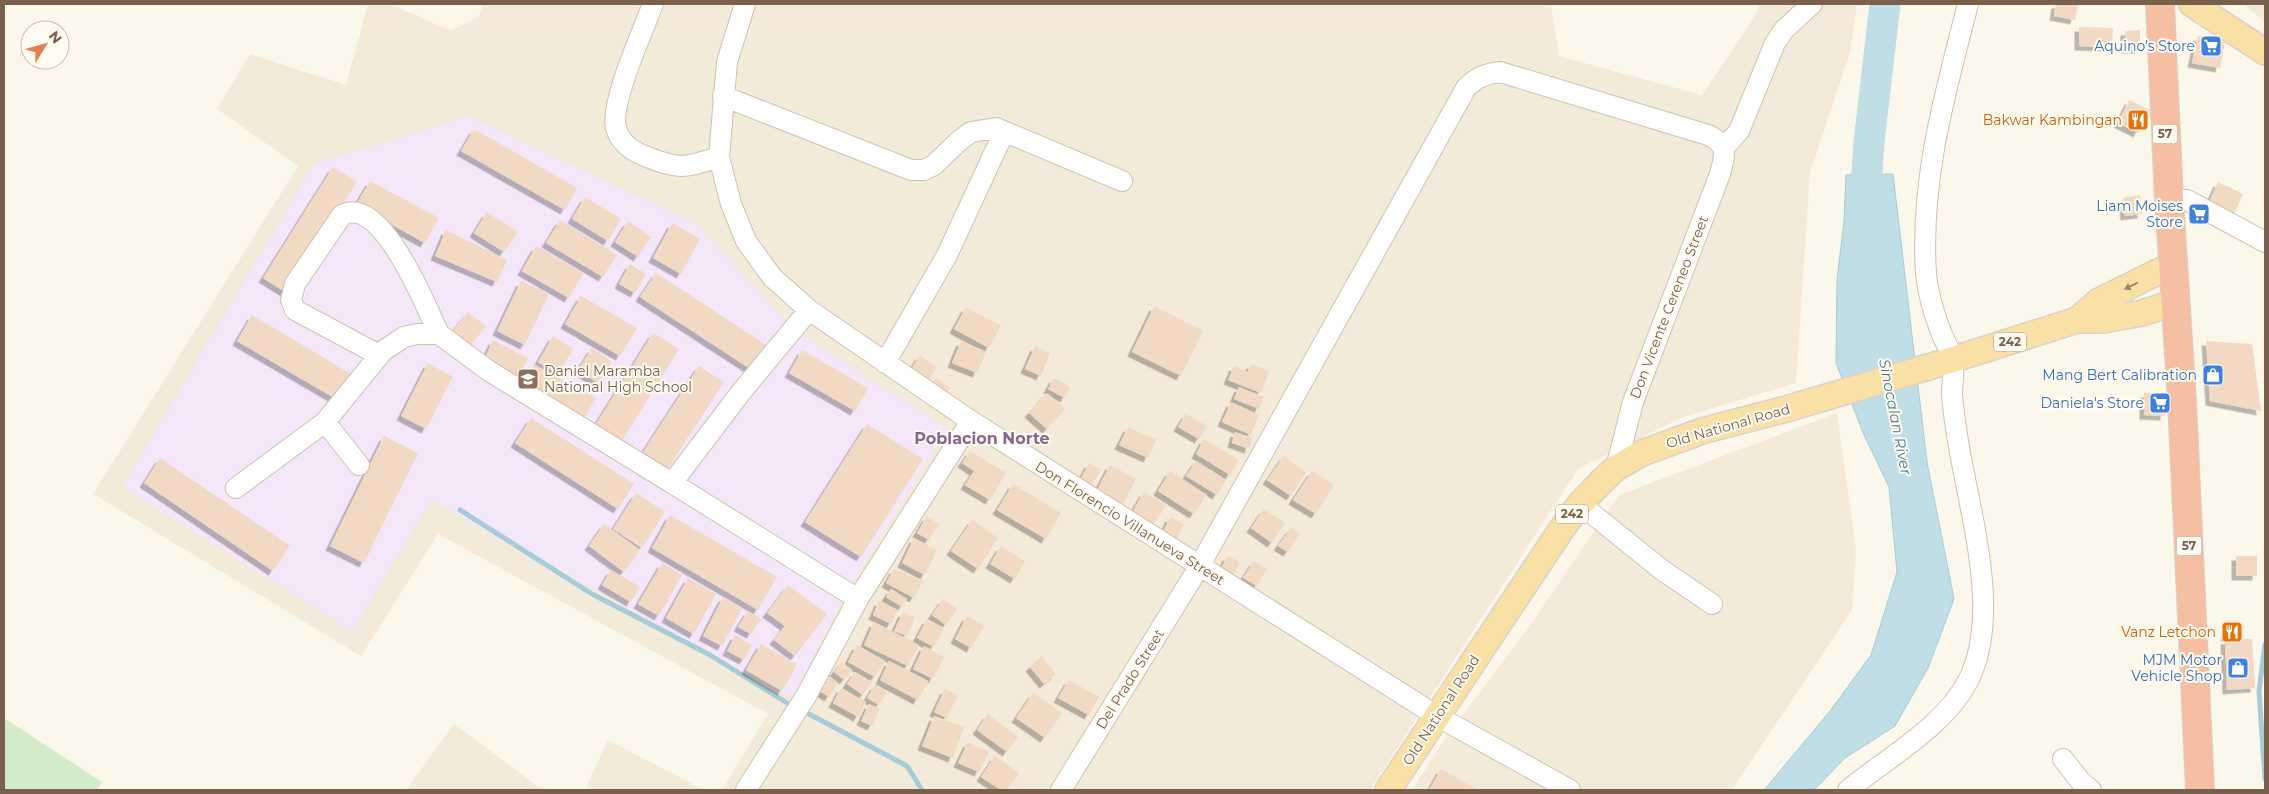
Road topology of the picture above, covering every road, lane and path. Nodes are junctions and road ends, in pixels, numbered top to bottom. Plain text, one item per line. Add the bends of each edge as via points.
1 (653, 4) edge
2 (745, 4) edge
3 (1812, 4) edge
4 (1968, 4) edge
5 (2160, 4) edge
6 (2192, 4) edge
7 (2265, 52) edge
8 (723, 96) junction
9 (1004, 132) junction
10 (1724, 148) junction
11 (719, 157) junction
12 (1122, 181) dead end
13 (2169, 199) junction
14 (2265, 242) edge
15 (2174, 264) junction
16 (2176, 302) junction
17 (809, 310) junction
18 (2077, 320) junction
19 (439, 334) junction
20 (379, 355) junction
21 (1947, 362) junction
22 (885, 363) junction
23 (971, 421) junction
24 (325, 422) junction
25 (359, 465) dead end
26 (1616, 468) junction
27 (672, 483) junction
28 (236, 488) dead end
29 (1580, 504) junction
30 (1200, 567) junction
31 (858, 599) junction
32 (1712, 604) dead end
33 (1437, 716) junction
34 (2063, 759) dead end
35 (746, 790) edge
36 (1061, 790) edge
37 (1388, 790) edge
38 (1570, 790) edge
39 (1848, 790) edge
40 (2091, 790) edge
41 (2200, 790) edge

1 - 11 street via 616,104 616,128 633,152 669,166 682,167
2 - 8 street, Don Florencio Villanueva Street via 727,62
3 - 10 street via 1775,43 1739,131
4 - 21 street via 1935,135 1926,208 1926,275
5 - 13 highway, 57
6 - 7 main road
8 - 9 street via 911,170 924,170 934,165 971,132 996,128
8 - 11 street, Don Florencio Villanueva Street
9 - 12 street
9 - 22 street via 947,255
10 - 26 street, Don Vicente Cereneo Street via 1720,174 1633,402
10 - 30 street, Del Prado Street via 1708,135 1500,72 1475,79 1466,88
11 - 17 street, Don Florencio Villanueva Street via 731,204 746,241 772,277
13 - 14 street via 2187,200
13 - 15 highway, 57
15 - 16 highway, 57
15 -> 18 main road, Old National Road / 242 via 2099,302
16 - 18 main road, Old National Road / 242 via 2104,320
16 - 41 highway, 57
17 - 22 street, Don Florencio Villanueva Street
17 - 27 street
18 - 21 main road, Old National Road / 242
19 - 20 street via 404,337
19 - 20 street via 392,242 379,226 361,213 350,211 342,215 295,284 291,300 295,310
19 - 27 street via 489,370
20 - 24 street
21 - 26 main road, Old National Road / 242 via 1702,431 1642,453
21 - 39 street via 1982,582 1984,617 1977,657 1968,680 1951,706 1917,737
22 - 23 street, Don Florencio Villanueva Street
23 - 30 street, Don Florencio Villanueva Street
23 - 31 street
24 - 25 street
24 - 28 street
26 - 29 main road, Old National Road / 242
27 - 31 street
29 - 32 street via 1662,570
29 - 33 main road, Old National Road / 242
30 - 33 street, Don Florencio Villanueva Street
30 - 36 street, Del Prado Street
31 - 35 street via 806,696
33 - 37 main road, Old National Road / 242
33 - 38 street, Don Florencio Villanueva Street
34 - 40 street

